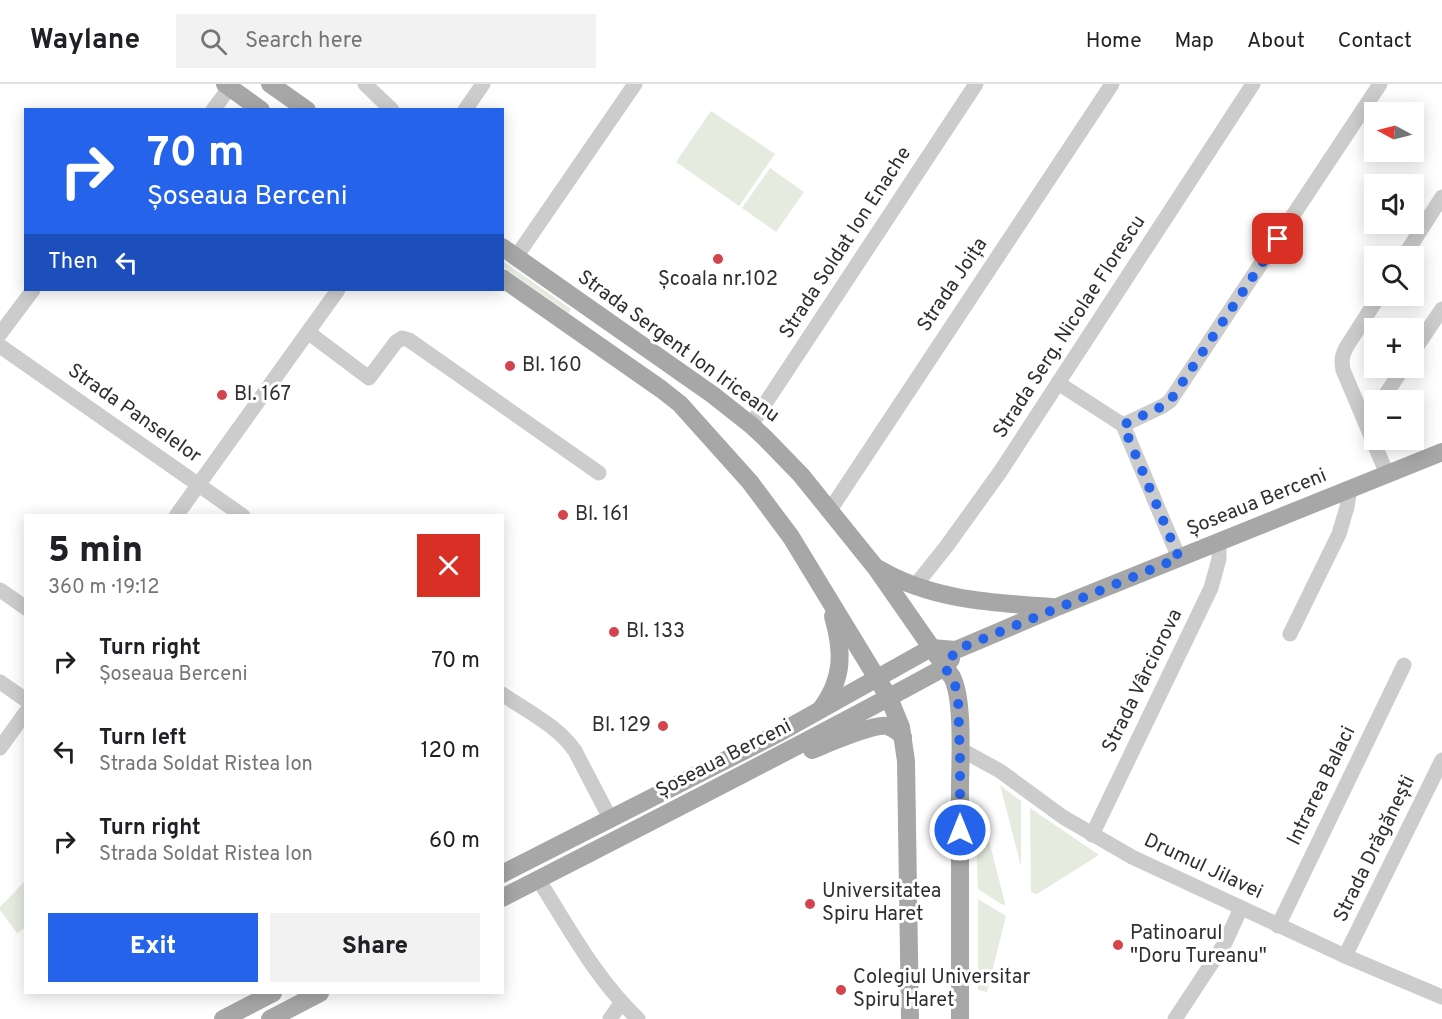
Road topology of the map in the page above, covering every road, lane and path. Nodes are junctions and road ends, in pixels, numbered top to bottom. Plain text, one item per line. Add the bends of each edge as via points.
1 (270, 84) edge
2 (365, 84) edge
3 (483, 84) edge
4 (635, 84) edge
5 (976, 84) edge
6 (1112, 84) edge
7 (1253, 84) edge
8 (1380, 84) edge
9 (227, 86) edge
10 (214, 108) edge
11 (258, 108) edge
12 (304, 108) edge
13 (390, 108) edge
14 (466, 108) edge
15 (1442, 197) edge
16 (1410, 246) edge
17 (509, 252) edge
18 (504, 279) edge
19 (32, 291) edge
20 (337, 291) edge
21 (1373, 306) edge
22 (1442, 309) edge
23 (310, 329) junction
24 (0, 334) edge
25 (1424, 336) edge
26 (0, 346) edge
27 (1058, 383) junction
28 (1364, 408) edge
29 (751, 425) junction
30 (1123, 425) junction
31 (1380, 450) edge
32 (1442, 452) edge
33 (599, 473) dead end
34 (1387, 474) junction
35 (198, 485) junction
36 (1350, 489) junction
37 (830, 510) junction
38 (177, 514) edge
39 (240, 514) edge
40 (1219, 542) junction
41 (1179, 558) junction
42 (876, 568) junction
43 (914, 586) junction
44 (0, 590) edge
45 (827, 597) junction
46 (24, 607) edge
47 (1057, 608) junction
48 (1290, 634) dead end
49 (956, 650) junction
50 (925, 652) junction
51 (1404, 665) dead end
52 (945, 668) junction
53 (899, 675) junction
54 (878, 678) junction
55 (0, 682) edge
56 (504, 695) edge
57 (889, 698) junction
58 (24, 699) edge
59 (819, 711) junction
60 (24, 715) edge
61 (903, 737) junction
62 (0, 748) edge
63 (960, 749) junction
64 (773, 759) junction
65 (1442, 760) edge
66 (611, 820) junction
67 (1092, 835) junction
68 (620, 838) junction
69 (504, 873) edge
70 (538, 879) junction
71 (504, 897) edge
72 (1240, 908) junction
73 (1278, 926) junction
74 (1345, 956) junction
75 (271, 994) edge
76 (318, 994) edge
77 (1441, 995) edge
78 (621, 1003) junction
79 (223, 1019) edge
80 (270, 1019) edge
81 (610, 1019) edge
82 (638, 1019) edge
83 (910, 1019) edge
84 (960, 1019) edge
85 (1175, 1019) edge

1 - 12 main road
2 - 13 street
3 - 14 street
4 - 17 street
5 - 29 street, Strada Soldat Ion Enache
6 - 37 street, Strada Joița
7 - 27 street, Strada Serg. Nicolae Florescu
8 - 30 street via 1176,394 1163,406
9 - 10 street
9 - 11 main road
15 - 16 street
17 - 29 main road, Strada Sergent Ion Iriceanu
18 - 45 main road via 686,410 770,507
19 - 24 street
20 - 23 street
21 - 28 street via 1342,354 1341,362
22 - 25 street
23 - 33 street via 313,336 369,378 396,342 402,338 409,340
23 - 35 street
26 - 35 street, Strada Panselelor
27 - 30 street
27 - 43 street, Strada Serg. Nicolae Florescu via 974,509
29 - 37 main road, Strada Sergent Ion Iriceanu
30 - 41 street
31 - 34 street
32 - 34 main road, Șoseaua Berceni
34 - 36 main road, Șoseaua Berceni
35 - 38 street
35 - 39 street, Strada Panselelor
36 - 40 main road, Șoseaua Berceni
36 - 48 street via 1339,534
37 - 42 main road, Strada Sergent Ion Iriceanu
40 - 41 main road, Șoseaua Berceni
40 - 67 street, Strada Vârciorova via 1219,559 1210,588
41 - 47 main road, Șoseaua Berceni
42 - 43 main road
42 - 50 main road, Strada Sergent Ion Iriceanu
43 - 47 main road via 958,597
44 - 46 street
45 - 54 main road
45 - 59 main road via 840,648 840,667 834,687
47 - 49 main road, Șoseaua Berceni
49 - 50 main road, Șoseaua Berceni
49 - 52 main road
50 - 52 main road, Strada Sergent Ion Iriceanu
50 - 53 main road
50 - 54 main road, Șoseaua Berceni
51 - 73 street, Intrarea Balaci
52 - 53 main road via 932,666
52 - 57 main road, Șoseaua Berceni
52 - 63 main road, Strada Sergent Ion Iriceanu via 957,691
53 - 54 main road
53 - 57 main road
54 - 57 main road
54 - 59 main road, Șoseaua Berceni
55 - 58 street
56 - 66 street via 569,743
57 - 61 main road
57 - 64 main road, Șoseaua Berceni
59 - 66 main road, Șoseaua Berceni
60 - 62 street
61 - 64 main road via 890,727 875,727 793,757
61 - 83 main road via 908,804
63 - 67 street, Drumul Jilavei via 1000,771
63 - 84 main road, Strada Sergent Ion Iriceanu
64 - 68 main road, Șoseaua Berceni
65 - 74 street, Strada Drăgănești
66 - 68 main road
66 - 69 main road, Șoseaua Berceni
67 - 72 street, Drumul Jilavei
68 - 70 main road, Șoseaua Berceni
70 - 71 main road, Șoseaua Berceni
70 - 78 street
72 - 73 street, Drumul Jilavei
72 - 85 street via 1224,943
73 - 74 street, Drumul Jilavei
74 - 77 street, Drumul Jilavei
75 - 79 main road
76 - 80 main road
78 - 81 street
78 - 82 street

